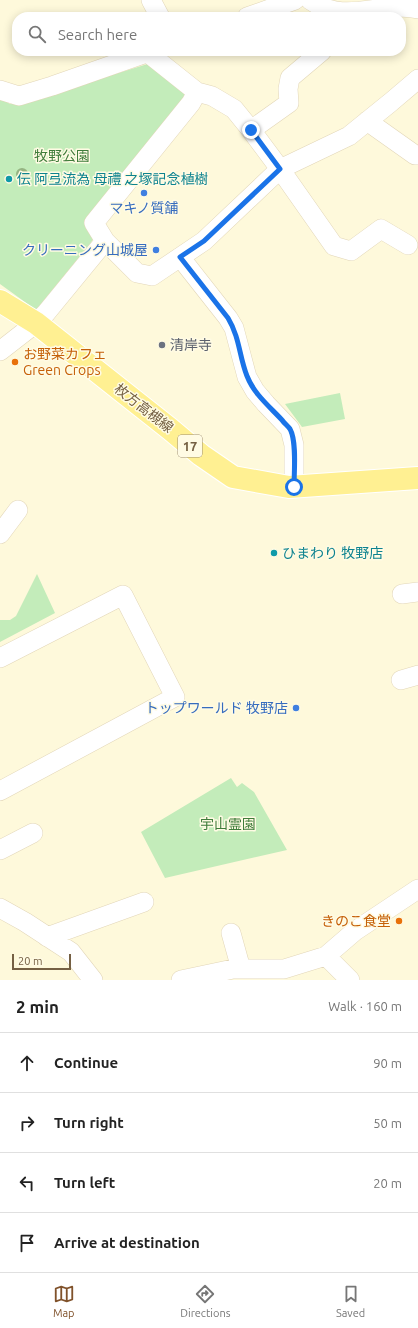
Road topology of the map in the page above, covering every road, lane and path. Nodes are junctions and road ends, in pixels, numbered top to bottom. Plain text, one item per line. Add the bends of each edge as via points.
1 (151, 0) edge
2 (295, 0) edge
3 (310, 0) edge
4 (418, 9) edge
5 (157, 12) edge
6 (261, 12) edge
7 (340, 12) edge
8 (364, 12) edge
9 (138, 56) edge
10 (155, 56) edge
11 (316, 56) edge
12 (418, 79) edge
13 (0, 90) edge
14 (197, 92) junction
15 (368, 121) junction
16 (251, 130) junction
17 (418, 155) edge
18 (280, 169) junction
19 (104, 241) junction
20 (408, 245) dead end
21 (180, 257) junction
22 (0, 301) edge
23 (36, 323) junction
24 (0, 351) edge
25 (418, 478) edge
26 (294, 487) junction
27 (18, 510) dead end
28 (0, 534) edge
29 (0, 658) edge
30 (0, 791) edge
31 (33, 832) dead end
32 (0, 850) edge
33 (418, 889) edge
34 (144, 902) dead end
35 (0, 908) edge
36 (231, 933) dead end
37 (47, 937) junction
38 (326, 956) junction
39 (241, 969) junction
40 (282, 975) edge
41 (93, 980) edge
42 (181, 980) edge
43 (350, 980) edge

1 - 5 street
2 - 6 street
3 - 7 street via 319,6
4 - 8 street via 399,7
9 - 13 street via 19,96
10 - 14 street
11 - 16 street via 290,78 289,103
12 - 15 street
14 - 16 street via 212,96 234,110
14 - 19 street via 94,223
15 - 17 street
15 - 18 street via 349,136
16 - 18 street
18 - 20 street via 334,246 351,251 381,229
18 - 21 street via 204,241
19 - 21 street via 137,274 152,276
19 - 23 street
21 - 26 street via 234,328 247,376 255,391 290,429 294,445
22 - 23 main road, 枚方高槻線 / 17
23 - 24 street
23 - 26 main road, 枚方高槻線 / 17 via 201,455 233,477
25 - 26 main road, 枚方高槻線 / 17
27 - 28 street
29 - 30 street via 123,595 175,697
31 - 32 street
33 - 38 street via 355,931
34 - 37 street
35 - 37 street
36 - 39 street
37 - 41 street via 71,952
38 - 40 street
38 - 43 street
39 - 40 street
39 - 42 street

